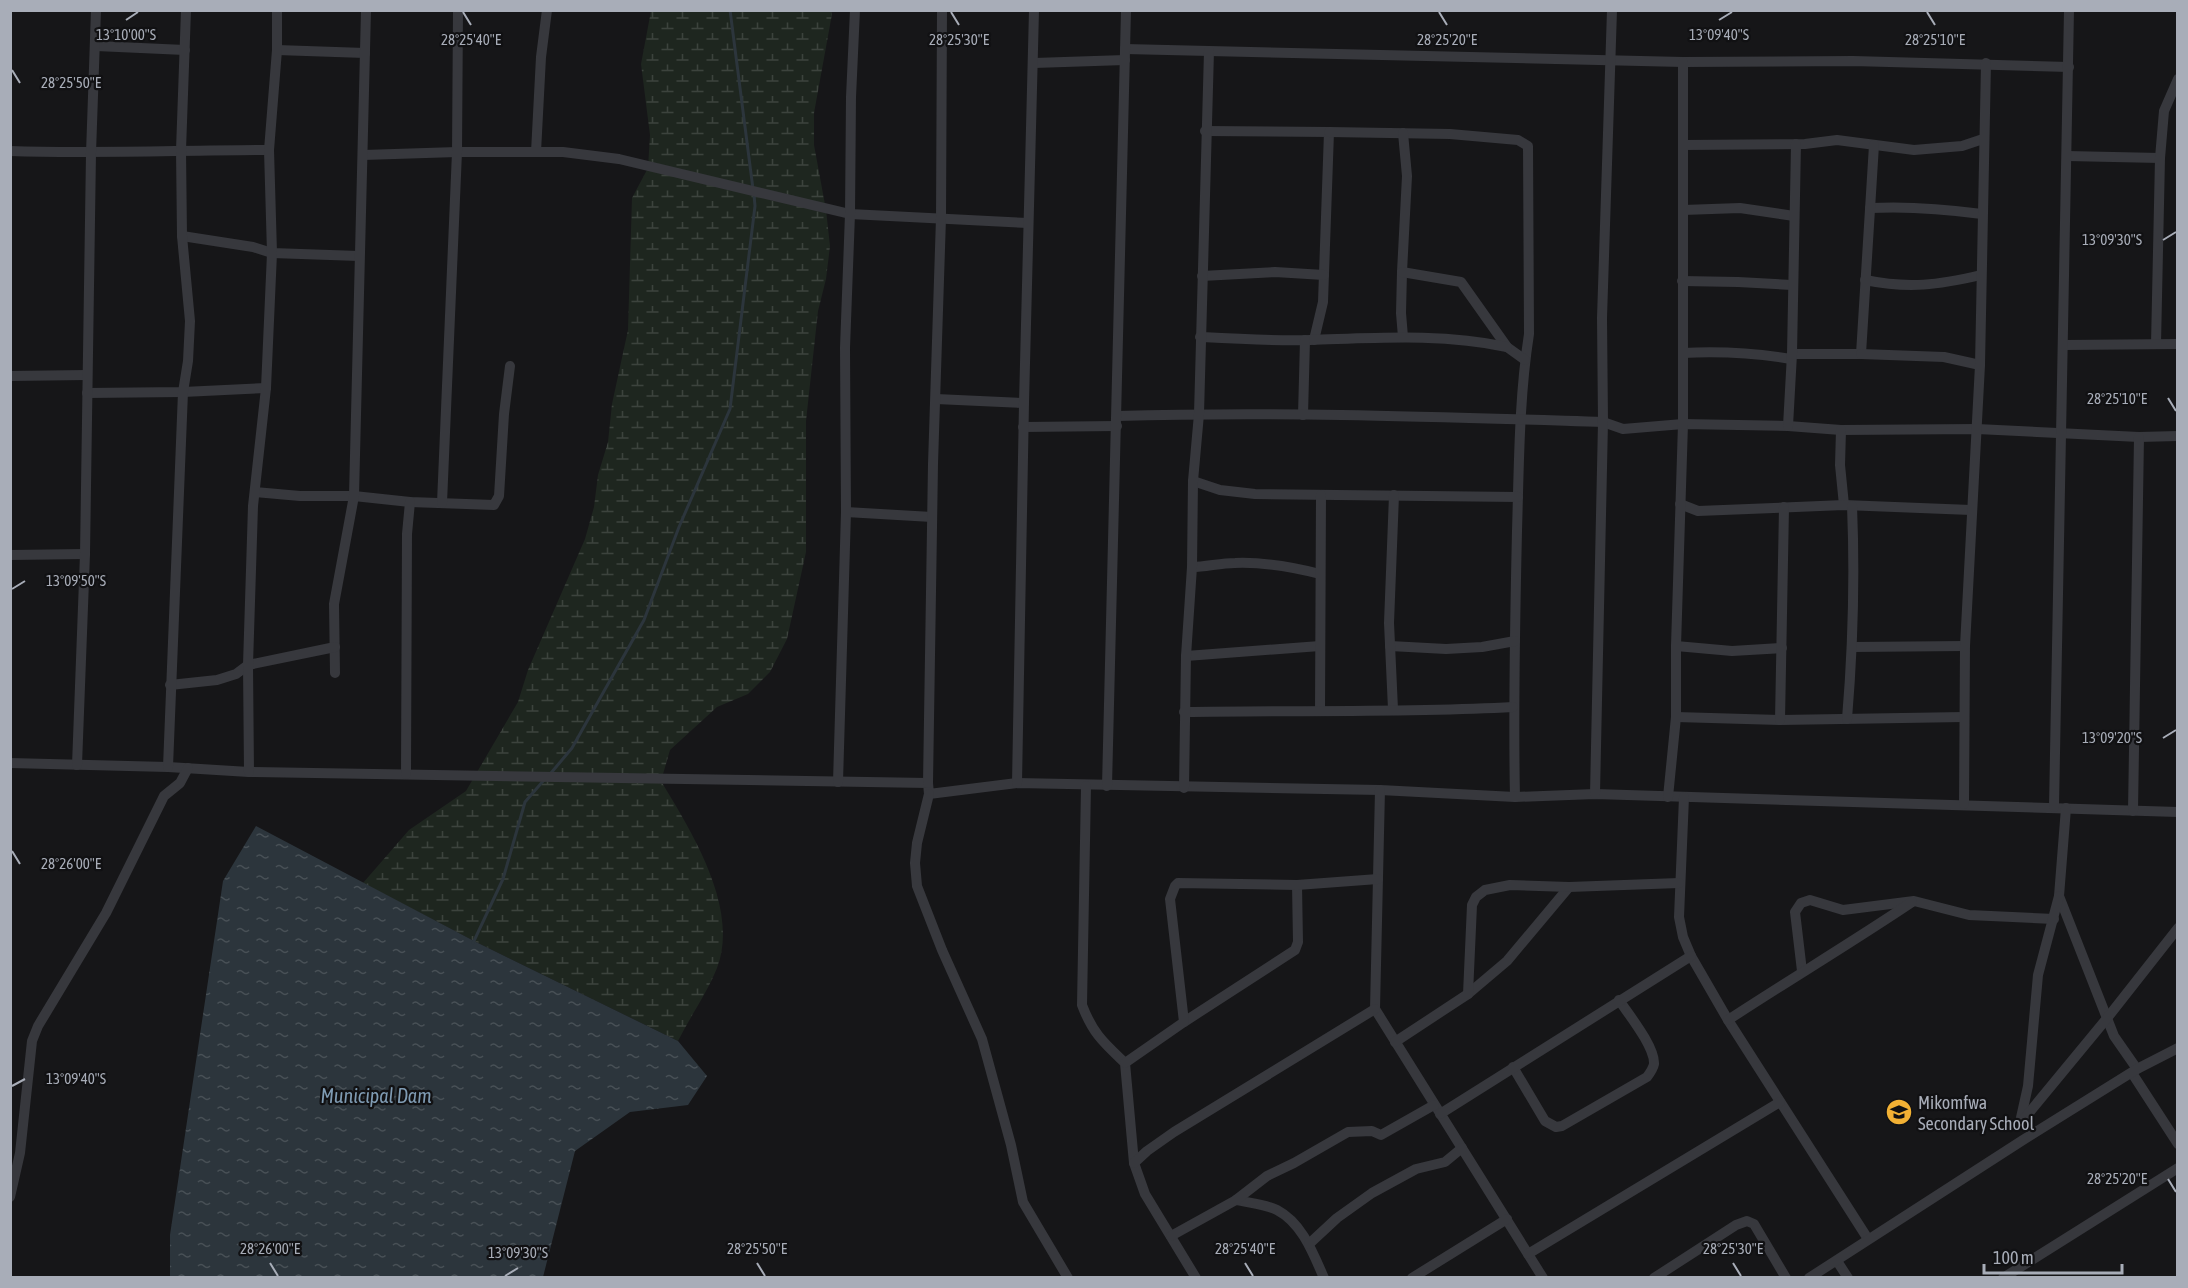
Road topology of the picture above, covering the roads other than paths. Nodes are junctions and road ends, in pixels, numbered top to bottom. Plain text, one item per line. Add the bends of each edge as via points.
1 (96, 10) edge
2 (186, 10) edge
3 (277, 10) edge
4 (366, 10) edge
5 (458, 10) edge
6 (547, 10) edge
7 (855, 10) edge
8 (942, 10) edge
9 (1034, 10) edge
10 (1126, 10) edge
11 (1612, 10) edge
12 (2069, 10) edge
13 (96, 46) junction
14 (185, 50) junction
15 (278, 50) junction
16 (1209, 51) junction
17 (365, 53) junction
18 (1125, 54) junction
19 (1612, 60) junction
20 (1683, 62) junction
21 (1034, 63) junction
22 (1986, 63) junction
23 (2069, 67) junction
24 (2178, 79) edge
25 (1205, 131) junction
26 (1329, 132) junction
27 (1403, 133) junction
28 (1983, 139) junction
29 (1796, 144) junction
30 (1683, 145) junction
31 (1874, 145) junction
32 (181, 150) junction
33 (269, 150) junction
34 (10, 151) edge
35 (457, 152) junction
36 (536, 152) junction
37 (91, 153) junction
38 (363, 155) junction
39 (2067, 156) junction
40 (2160, 158) junction
41 (1870, 208) junction
42 (1683, 210) junction
43 (850, 214) junction
44 (1982, 214) junction
45 (1794, 216) junction
46 (941, 218) junction
47 (1028, 223) junction
48 (182, 236) junction
49 (272, 253) junction
50 (359, 256) junction
51 (1402, 272) junction
52 (1324, 275) junction
53 (1981, 275) junction
54 (1202, 276) junction
55 (1865, 280) junction
56 (1682, 281) junction
57 (1792, 285) junction
58 (1200, 337) junction
59 (1403, 337) junction
60 (1309, 340) junction
61 (2156, 344) junction
62 (2178, 344) edge
63 (2064, 345) junction
64 (1507, 347) junction
65 (1683, 352) junction
66 (1861, 354) junction
67 (1792, 356) junction
68 (1525, 360) junction
69 (1980, 365) junction
70 (510, 366) dead end
71 (87, 375) junction
72 (10, 376) edge
73 (266, 388) junction
74 (183, 392) junction
75 (87, 393) junction
76 (936, 399) junction
77 (1024, 403) junction
78 (1199, 414) junction
79 (1303, 415) junction
80 (1522, 419) junction
81 (1117, 421) junction
82 (1604, 422) junction
83 (1683, 424) junction
84 (1788, 426) junction
85 (1023, 427) junction
86 (1977, 429) junction
87 (1841, 430) junction
88 (2061, 433) junction
89 (2178, 436) edge
90 (2139, 437) junction
91 (1193, 481) junction
92 (255, 492) junction
93 (1321, 495) junction
94 (1394, 495) junction
95 (354, 496) junction
96 (1518, 497) junction
97 (410, 502) junction
98 (442, 503) junction
99 (1680, 504) junction
100 (1848, 506) junction
101 (1784, 507) junction
102 (1971, 510) junction
103 (846, 512) junction
104 (932, 517) junction
105 (85, 554) junction
106 (10, 555) edge
107 (1192, 567) junction
108 (1320, 574) junction
109 (1515, 641) junction
110 (1965, 645) junction
111 (1320, 646) junction
112 (1390, 646) junction
113 (1676, 646) junction
114 (335, 647) junction
115 (1853, 647) junction
116 (1782, 648) junction
117 (1185, 656) junction
118 (248, 665) junction
119 (335, 673) dead end
120 (170, 685) junction
121 (1513, 707) junction
122 (1393, 709) junction
123 (1320, 710) junction
124 (1184, 712) junction
125 (1676, 717) junction
126 (1964, 717) junction
127 (1847, 719) junction
128 (1780, 720) junction
129 (10, 763) edge
130 (77, 765) junction
131 (168, 767) junction
132 (188, 768) junction
133 (249, 772) junction
134 (406, 774) junction
135 (838, 782) junction
136 (1017, 783) junction
137 (1086, 786) junction
138 (1107, 786) junction
139 (929, 788) junction
140 (1184, 788) junction
141 (1380, 790) junction
142 (1595, 795) junction
143 (1515, 797) junction
144 (1668, 797) junction
145 (1684, 797) junction
146 (1964, 804) junction
147 (2054, 807) junction
148 (2066, 808) junction
149 (2133, 811) junction
150 (2178, 812) edge
151 (1378, 879) junction
152 (1679, 883) junction
153 (1297, 885) junction
154 (1569, 887) junction
155 (2059, 896) junction
156 (1914, 901) junction
157 (2054, 919) junction
158 (2178, 928) edge
159 (1690, 956) junction
160 (1802, 971) junction
161 (1468, 994) junction
162 (1619, 1000) junction
163 (1375, 1009) junction
164 (2108, 1017) junction
165 (1728, 1020) junction
166 (1184, 1022) junction
167 (1395, 1042) junction
168 (2178, 1048) edge
169 (1125, 1063) junction
170 (1513, 1067) junction
171 (2134, 1071) junction
172 (1780, 1102) junction
173 (1437, 1109) junction
174 (2019, 1125) junction
175 (2024, 1140) junction
176 (2178, 1144) edge
177 (1462, 1148) junction
178 (1134, 1162) junction
179 (2178, 1168) edge
180 (10, 1197) edge
181 (1236, 1200) junction
182 (1507, 1219) junction
183 (1170, 1236) junction
184 (1868, 1239) junction
185 (1309, 1244) junction
186 (1528, 1254) junction
187 (1837, 1261) junction
188 (1068, 1278) edge
189 (1196, 1278) edge
190 (1324, 1278) edge
191 (1412, 1278) edge
192 (1543, 1278) edge
193 (1654, 1278) edge
194 (1786, 1278) edge
195 (1809, 1278) edge
196 (1848, 1278) edge
197 (2003, 1278) edge

1 - 13 street
2 - 14 street
3 - 15 street
4 - 17 street
5 - 35 street
6 - 36 street
7 - 43 street
8 - 46 street
9 - 21 street
10 - 18 street
11 - 19 street
12 - 23 street
13 - 14 street
13 - 37 street
14 - 32 street
15 - 17 street
15 - 33 street
16 - 18 street
16 - 19 street
16 - 25 street
17 - 38 street
18 - 21 street
18 - 81 street
19 - 20 street
19 - 82 street via 1602,318
20 - 22 street
20 - 30 street
21 - 47 street
22 - 23 street
22 - 28 street
23 - 39 street
24 - 40 street via 2164,111
25 - 26 street
25 - 54 street
26 - 27 street
26 - 52 street
27 - 51 street via 1407,176
27 - 68 street via 1518,140 1528,146 1529,334
28 - 31 street via 1962,146 1914,150
28 - 44 street
29 - 30 street
29 - 31 street via 1837,140
29 - 45 street
30 - 42 street
31 - 41 street
32 - 33 street
32 - 37 street
32 - 48 street
33 - 49 street
34 - 37 street
35 - 36 street
35 - 38 street
35 - 98 street
36 - 43 street via 619,159
37 - 71 street
38 - 50 street
39 - 40 street
39 - 63 street
40 - 61 street
41 - 44 street
41 - 55 street
42 - 45 street via 1740,208
42 - 56 street
43 - 46 street
43 - 103 street via 845,348
44 - 53 street
45 - 57 street
46 - 47 street
46 - 76 street
47 - 77 street
48 - 49 street
48 - 74 street via 190,321
49 - 50 street
49 - 73 street
50 - 95 street
51 - 59 street
51 - 64 street via 1461,282
52 - 54 street via 1275,272
52 - 60 street via 1323,302
53 - 55 street via 1915,286
53 - 69 street
54 - 58 street
55 - 66 street
56 - 57 street
56 - 65 street
57 - 67 street
58 - 60 street
58 - 78 street
59 - 60 street
59 - 64 street via 1466,340
60 - 79 street
61 - 62 street
61 - 63 street
63 - 88 street
64 - 68 street
65 - 67 street
65 - 83 street
66 - 67 street
66 - 69 street via 1944,357
67 - 84 street
68 - 80 street
69 - 86 street
70 - 98 street via 497,502 490,506
71 - 72 street
71 - 75 street
73 - 74 street
73 - 92 street
74 - 75 street
74 - 120 street
75 - 105 street
76 - 77 street
76 - 104 street
77 - 85 street
78 - 79 street
78 - 81 street
78 - 91 street
79 - 80 street
80 - 82 street
80 - 96 street
81 - 85 street
81 - 138 street
82 - 83 street via 1623,429
82 - 142 street
83 - 84 street
83 - 99 street
84 - 87 street
85 - 136 street
86 - 87 street
86 - 88 street
86 - 102 street
87 - 100 street via 1840,465
88 - 90 street
88 - 147 street
89 - 90 street
90 - 149 street
91 - 93 street via 1220,490
91 - 107 street
92 - 95 street
92 - 118 street
93 - 94 street
93 - 108 street
94 - 96 street
94 - 112 street
95 - 97 street
95 - 114 street via 334,604
96 - 109 street
97 - 98 street
97 - 134 street
99 - 101 street via 1698,511
99 - 113 street
100 - 101 street
100 - 102 street
100 - 115 street via 1855,578
101 - 116 street
102 - 110 street
103 - 104 street
103 - 135 street
104 - 139 street
105 - 106 street
105 - 130 street
107 - 108 street via 1254,564
107 - 117 street
108 - 111 street
109 - 112 street via 1446,649
109 - 121 street
110 - 115 street
110 - 126 street
111 - 117 street
111 - 123 street
112 - 122 street
113 - 116 street via 1732,651
113 - 125 street
114 - 118 street
114 - 119 street
115 - 127 street
116 - 128 street
117 - 124 street
118 - 120 street via 217,680
118 - 133 street
120 - 131 street
121 - 122 street
121 - 143 street
122 - 123 street
123 - 124 street
124 - 140 street
125 - 128 street
125 - 144 street
126 - 127 street
126 - 146 street
127 - 128 street
129 - 130 street
130 - 131 street
131 - 132 street
132 - 133 street
132 - 180 street via 180,783 164,796 106,913 38,1026 32,1041 20,1153
133 - 134 street
134 - 135 street
135 - 139 street
136 - 137 street
136 - 139 street
137 - 138 street
137 - 169 street via 1083,1005 1099,1038
138 - 140 street
139 - 188 street via 917,843 917,886 982,1039 1023,1202
140 - 141 street
141 - 143 street
141 - 151 street
142 - 143 street
142 - 144 street
144 - 145 street
145 - 146 street
145 - 152 street
146 - 147 street
147 - 148 street
148 - 149 street
148 - 155 street
149 - 150 street
151 - 153 street
151 - 163 street
152 - 154 street
152 - 159 street via 1679,917
153 - 166 street via 1295,950
153 - 166 street via 1185,882 1175,886 1170,900
154 - 161 street via 1507,961
154 - 161 street via 1510,885 1485,890 1476,897
155 - 157 street
155 - 164 street
156 - 157 street via 1969,915
156 - 160 street
156 - 160 street via 1843,910 1810,900 1801,903 1795,912
157 - 174 street via 2038,975 2028,1086
158 - 164 street
159 - 162 street
159 - 165 street
160 - 165 street
161 - 167 street
162 - 170 street
162 - 170 street via 1652,1051 1654,1062 1647,1077 1556,1127 1545,1120
163 - 167 street
163 - 178 street via 1174,1132
164 - 171 street
164 - 174 street
165 - 172 street
166 - 169 street
167 - 173 street
168 - 171 street
169 - 178 street
170 - 173 street
171 - 175 street
171 - 176 street
172 - 184 street
172 - 186 street
173 - 177 street
173 - 181 street via 1381,1136 1372,1131 1348,1132 1267,1176
174 - 175 street
175 - 184 street
177 - 182 street
177 - 185 street via 1444,1162 1416,1169 1372,1193
178 - 183 street via 1145,1194
179 - 197 street
181 - 183 street
181 - 185 street via 1276,1209 1292,1221
182 - 186 street
182 - 191 street
183 - 189 street
184 - 187 street
185 - 190 street
186 - 192 street
187 - 195 street
187 - 196 street
193 - 194 street via 1747,1221 1754,1224

